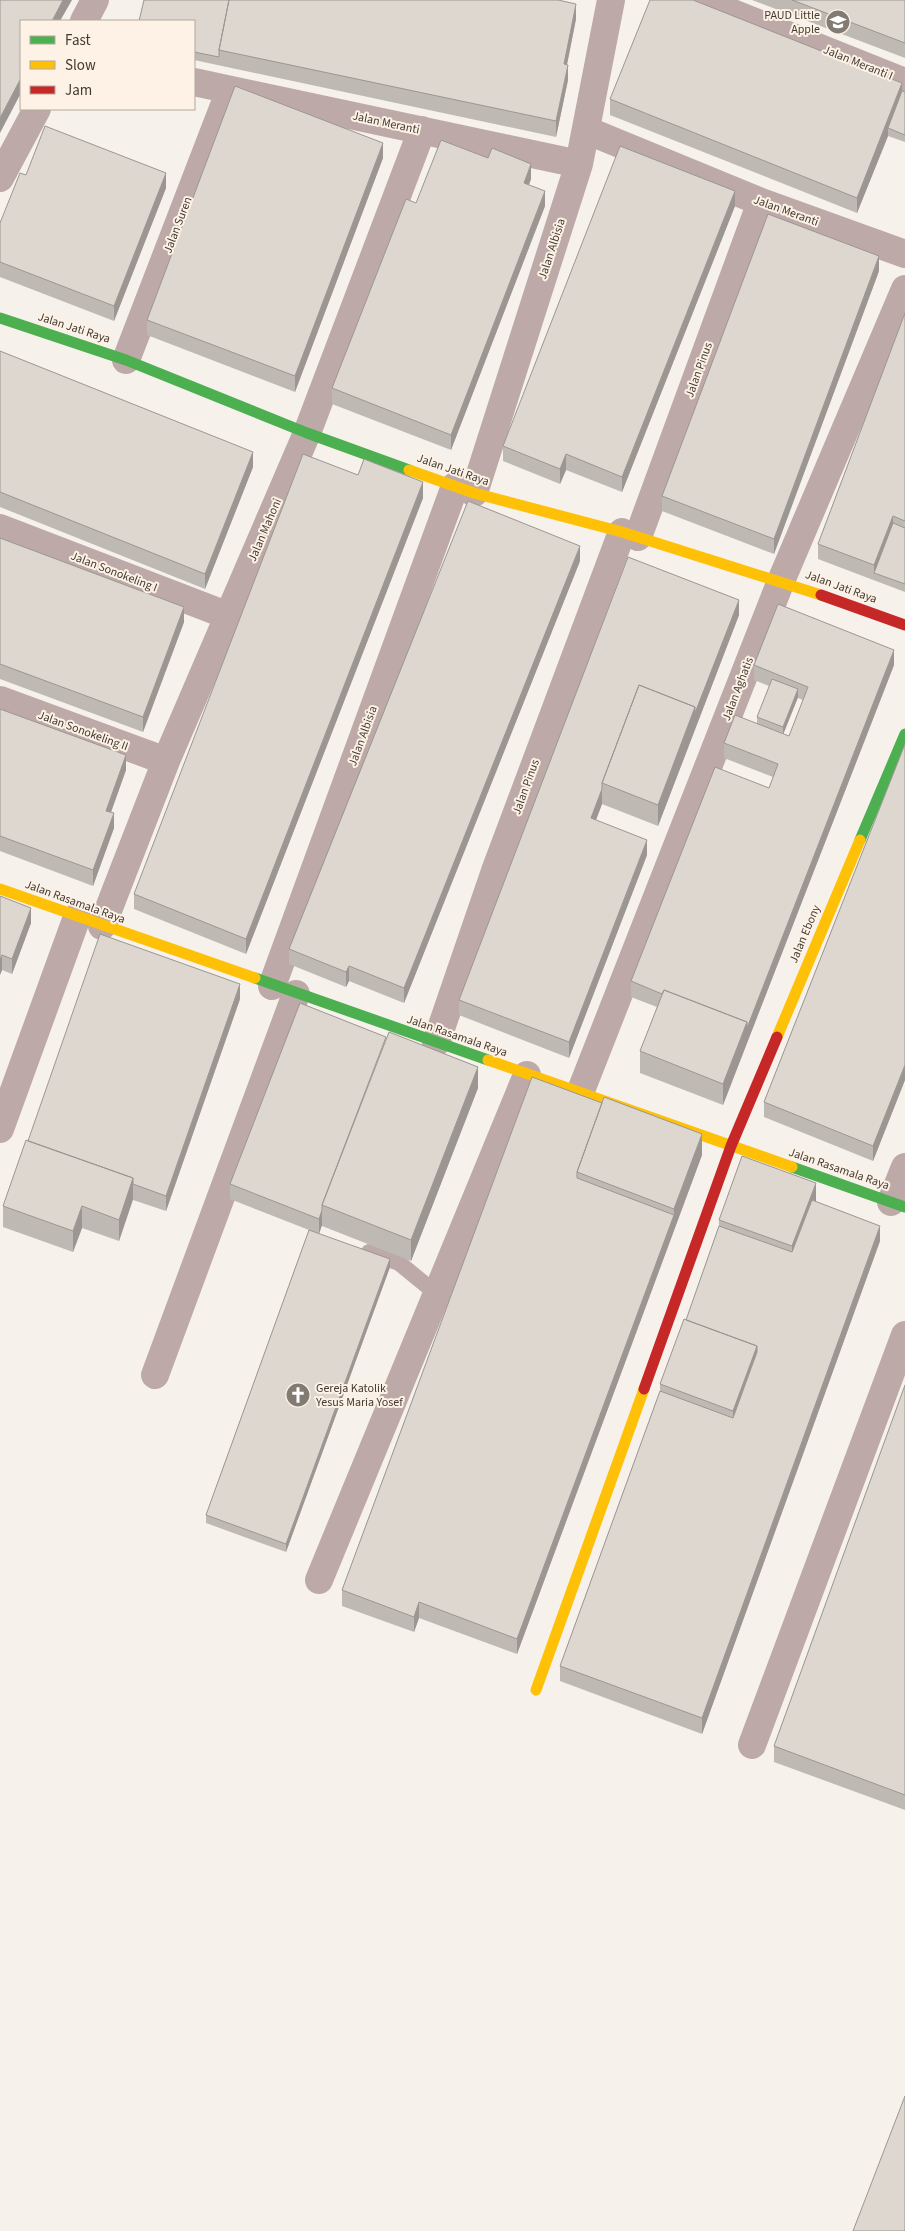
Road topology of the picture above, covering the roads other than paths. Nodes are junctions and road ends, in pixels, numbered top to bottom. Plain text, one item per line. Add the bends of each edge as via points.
1 (95, 0) edge
2 (700, 0) edge
3 (604, 2) edge
4 (85, 20) edge
5 (195, 82) edge
6 (905, 82) edge
7 (230, 90) junction
8 (36, 110) edge
9 (422, 130) junction
10 (586, 130) junction
11 (579, 164) junction
12 (0, 178) edge
13 (761, 202) junction
14 (905, 254) edge
15 (905, 289) edge
16 (0, 318) edge
17 (126, 360) junction
18 (307, 433) junction
19 (465, 490) junction
20 (0, 528) edge
21 (630, 535) junction
22 (781, 581) junction
23 (229, 616) junction
24 (905, 625) edge
25 (0, 700) edge
26 (905, 734) edge
27 (166, 761) junction
28 (0, 889) edge
29 (89, 922) junction
30 (284, 990) junction
31 (436, 1043) junction
32 (527, 1075) junction
33 (580, 1093) junction
34 (0, 1129) edge
35 (731, 1146) junction
36 (905, 1167) edge
37 (898, 1204) edge
38 (366, 1250) edge
39 (436, 1294) junction
40 (905, 1335) edge
41 (155, 1375) dead end
42 (319, 1580) dead end
43 (536, 1690) dead end
44 (752, 1745) dead end

1 - 4 street
2 - 6 street, Jalan Meranti I
3 - 10 street, Jalan Albisia
5 - 7 street, Jalan Meranti
7 - 9 street, Jalan Meranti
7 - 17 street, Jalan Suren
8 - 12 street
9 - 11 street, Jalan Meranti
9 - 18 street, Jalan Mahoni
10 - 11 street, Jalan Albisia
10 - 13 street, Jalan Meranti
11 - 19 street, Jalan Albisia
13 - 14 street, Jalan Meranti
13 - 21 street, Jalan Pinus
15 - 22 street, Jalan Aghatis
16 - 17 street, Jalan Jati Raya
17 - 18 street, Jalan Jati Raya
18 - 19 street, Jalan Jati Raya
18 - 23 street, Jalan Mahoni
19 - 21 street, Jalan Jati Raya
19 - 30 street, Jalan Albisia
20 - 23 street, Jalan Sonokeling I
21 - 22 street, Jalan Jati Raya
21 - 31 street, Jalan Pinus via 495,871
22 - 24 street, Jalan Jati Raya
22 - 33 street, Jalan Aghatis
23 - 27 street, Jalan Mahoni
25 - 27 street, Jalan Sonokeling II
26 - 35 street, Jalan Ebony
27 - 29 street, Jalan Mahoni
28 - 29 street, Jalan Rasamala Raya
29 - 30 street, Jalan Rasamala Raya
29 - 34 street, Jalan Mahoni
30 - 31 street, Jalan Rasamala Raya
30 - 41 street, Jalan Albisia
31 - 32 street, Jalan Rasamala Raya
32 - 33 street, Jalan Rasamala Raya
32 - 39 street
33 - 35 street, Jalan Rasamala Raya
35 - 37 street, Jalan Rasamala Raya
35 - 43 street, Jalan Ebony
36 - 37 street
38 - 39 lane via 399,1263
39 - 42 street
40 - 44 street

